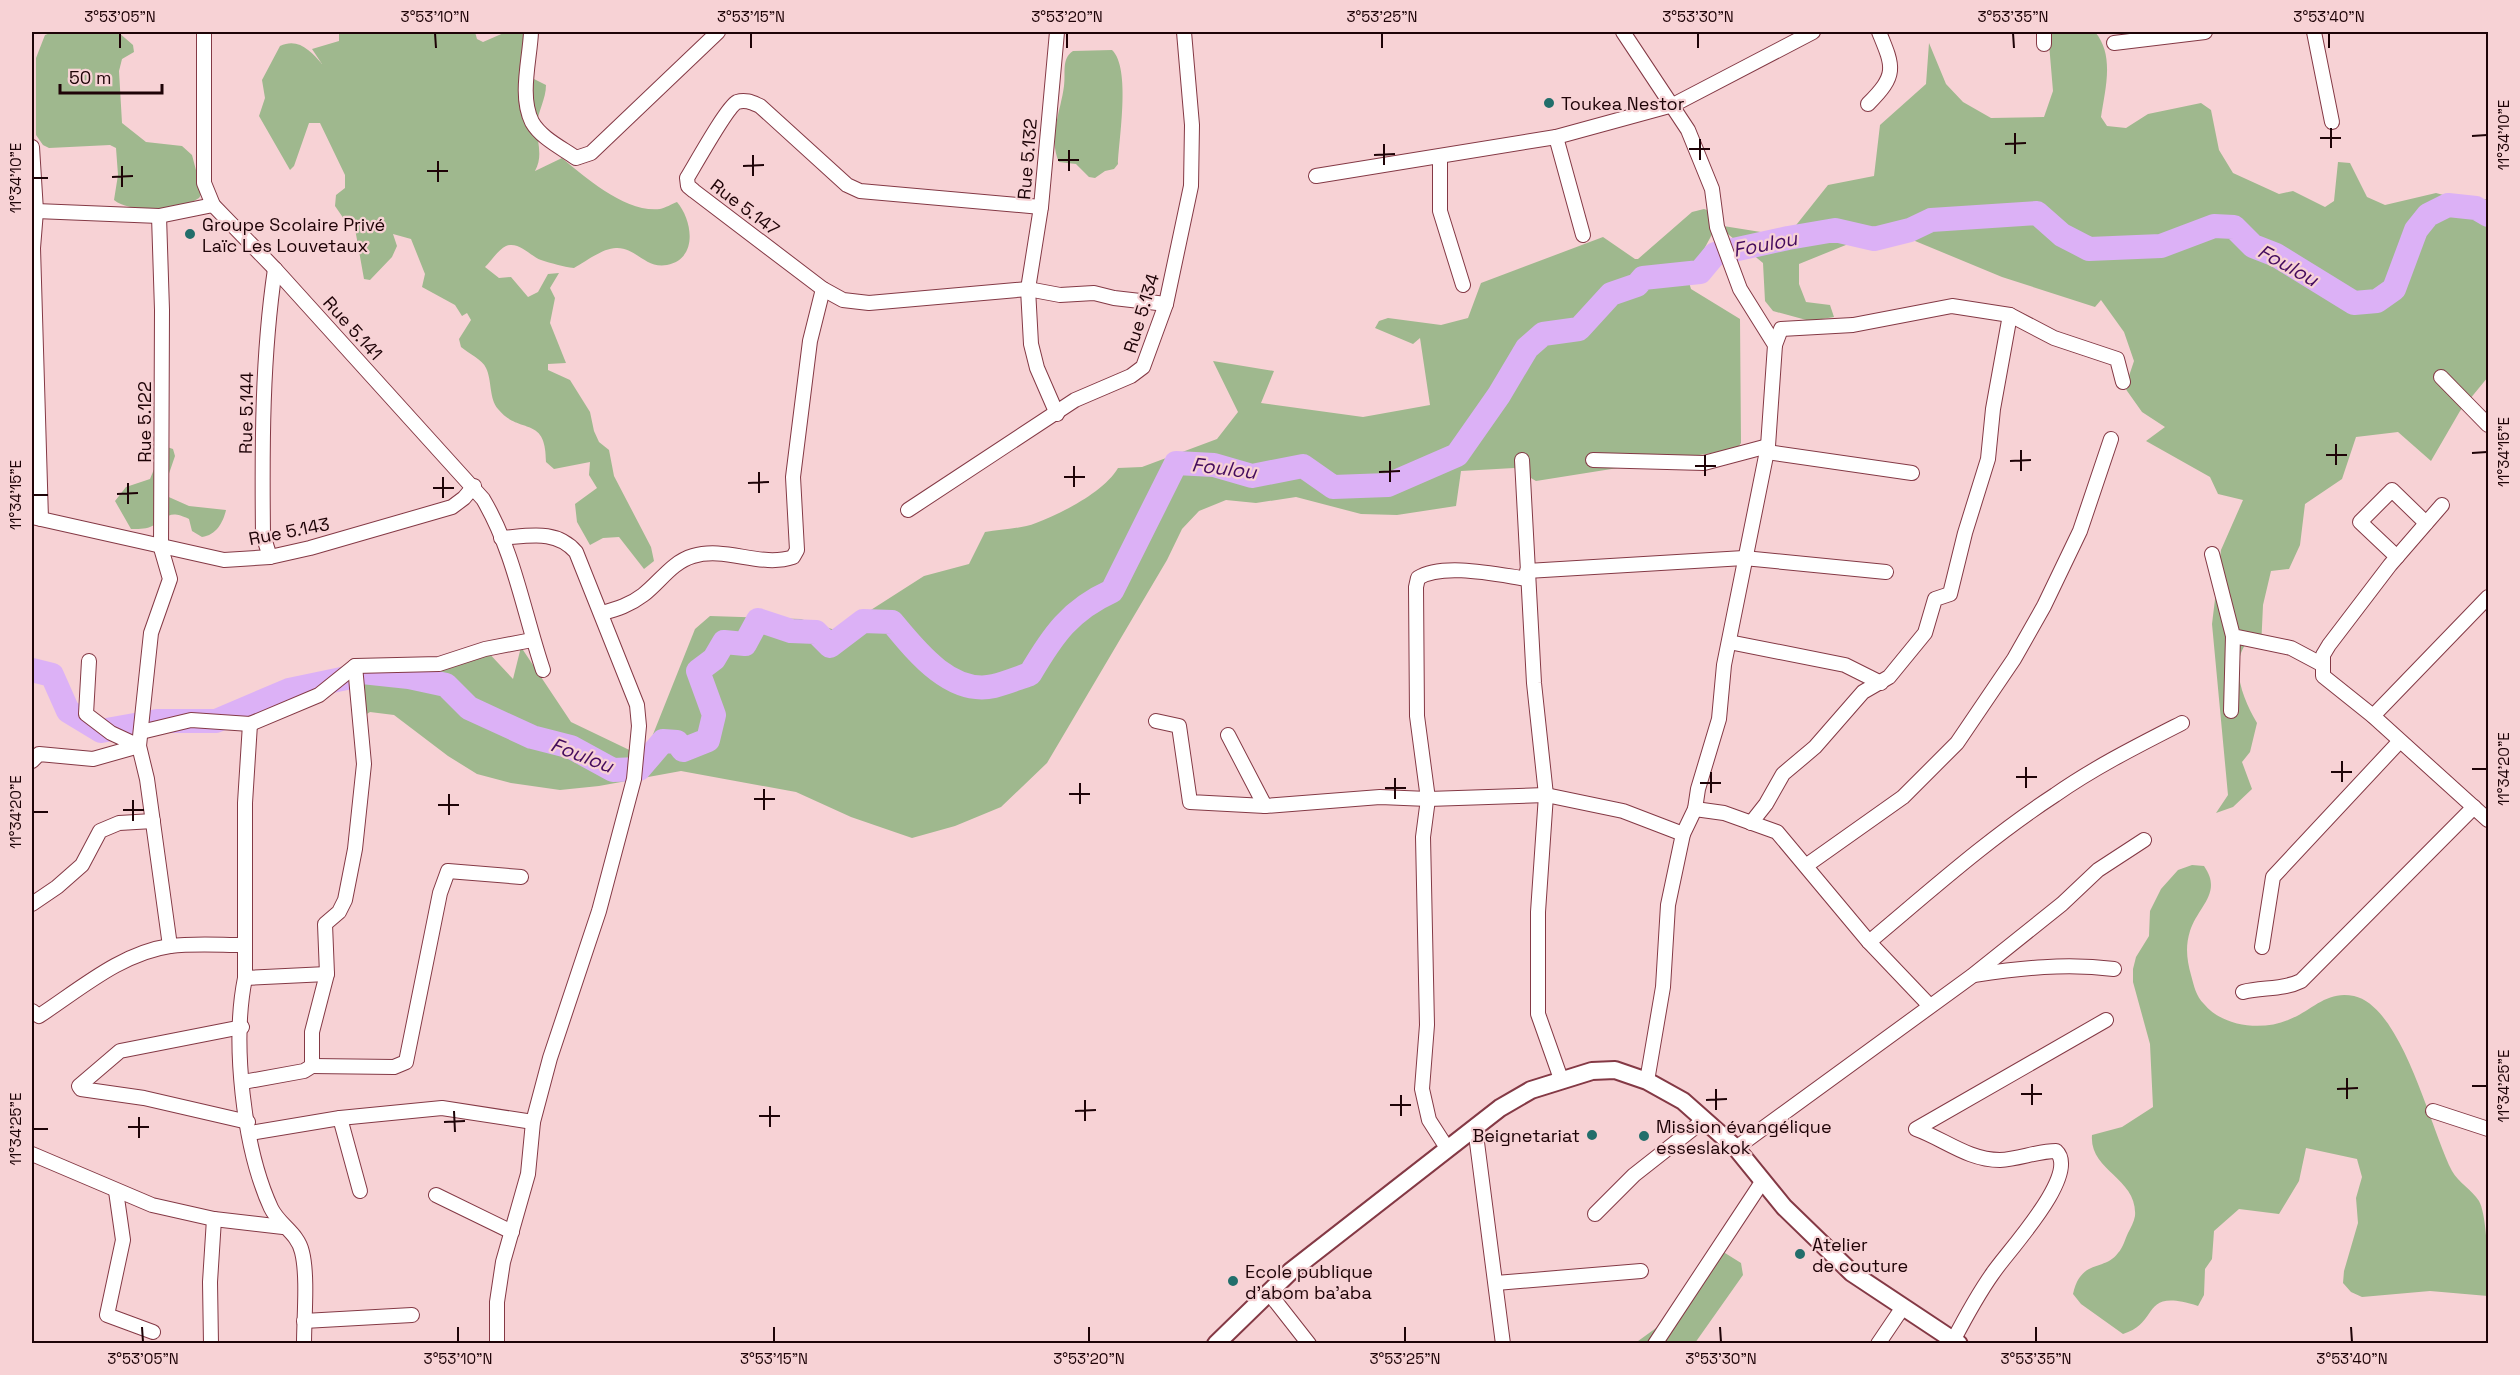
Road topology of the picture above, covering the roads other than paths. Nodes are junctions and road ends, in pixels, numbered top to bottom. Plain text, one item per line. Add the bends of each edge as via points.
1 (204, 32) edge
2 (531, 32) edge
3 (718, 32) edge
4 (1057, 32) edge
5 (1184, 32) edge
6 (1623, 32) edge
7 (1813, 32) edge
8 (1879, 32) edge
9 (2202, 32) edge
10 (2314, 32) edge
11 (2114, 43) dead end
12 (1868, 104) dead end
13 (1673, 105) junction
14 (2332, 122) dead end
15 (1556, 138) junction
16 (32, 147) edge
17 (1440, 158) junction
18 (1316, 176) dead end
19 (33, 190) edge
20 (213, 205) junction
21 (1041, 207) junction
22 (36, 211) junction
23 (159, 216) junction
24 (1583, 235) dead end
25 (275, 269) junction
26 (1463, 285) dead end
27 (823, 289) junction
28 (1028, 289) junction
29 (1166, 304) junction
30 (2010, 315) junction
31 (1774, 345) junction
32 (34, 354) edge
33 (2441, 376) dead end
34 (2123, 382) dead end
35 (1057, 414) junction
36 (2488, 425) edge
37 (2111, 439) dead end
38 (1767, 449) junction
39 (1522, 460) dead end
40 (1593, 460) dead end
41 (1912, 473) dead end
42 (474, 486) junction
43 (2442, 505) dead end
44 (908, 510) dead end
45 (36, 518) edge
46 (2426, 523) junction
47 (501, 538) junction
48 (161, 548) junction
49 (2212, 554) dead end
50 (270, 557) junction
51 (2397, 557) junction
52 (1744, 558) junction
53 (1886, 572) dead end
54 (1528, 575) junction
55 (2488, 597) edge
56 (602, 613) junction
57 (2233, 636) junction
58 (532, 640) junction
59 (1729, 642) junction
60 (89, 661) dead end
61 (2322, 665) junction
62 (355, 666) junction
63 (543, 670) dead end
64 (1881, 683) junction
65 (2231, 711) dead end
66 (2373, 716) junction
67 (1156, 720) dead end
68 (2182, 723) dead end
69 (250, 724) junction
70 (1228, 735) dead end
71 (140, 739) junction
72 (2399, 742) junction
73 (32, 761) edge
74 (1546, 795) junction
75 (1428, 799) junction
76 (1265, 806) junction
77 (2474, 807) junction
78 (1695, 808) junction
79 (2488, 820) edge
80 (153, 821) junction
81 (1751, 823) junction
82 (1683, 834) junction
83 (2144, 840) dead end
84 (1808, 866) junction
85 (521, 877) dead end
86 (32, 904) edge
87 (1869, 942) junction
88 (244, 945) junction
89 (170, 946) junction
90 (2262, 947) dead end
91 (2114, 969) dead end
92 (327, 974) junction
93 (1972, 976) junction
94 (246, 978) junction
95 (2243, 992) dead end
96 (1929, 1005) junction
97 (32, 1011) edge
98 (2106, 1020) dead end
99 (242, 1028) junction
100 (312, 1066) junction
101 (1561, 1080) junction
102 (1647, 1080) junction
103 (243, 1082) junction
104 (2433, 1111) dead end
105 (340, 1118) junction
106 (1704, 1120) junction
107 (533, 1122) junction
108 (1475, 1127) junction
109 (249, 1128) junction
110 (2488, 1128) edge
111 (1447, 1148) junction
112 (1736, 1148) junction
113 (32, 1154) edge
114 (1762, 1182) junction
115 (116, 1191) junction
116 (360, 1191) dead end
117 (436, 1195) dead end
118 (1594, 1214) dead end
119 (214, 1219) junction
120 (283, 1227) junction
121 (512, 1232) junction
122 (1641, 1271) dead end
123 (1496, 1283) junction
124 (1269, 1293) junction
125 (1903, 1307) junction
126 (412, 1315) dead end
127 (304, 1321) junction
128 (153, 1332) dead end
129 (1956, 1342) edge
130 (211, 1344) edge
131 (304, 1344) edge
132 (497, 1344) edge
133 (1216, 1344) edge
134 (1309, 1344) edge
135 (1503, 1344) edge
136 (1655, 1344) edge
137 (1878, 1344) edge

1 - 20 street via 204,183
2 - 3 street via 528,107 532,122 543,135 576,158 591,153
4 - 21 street, Rue 5.132
5 - 29 street, Rue 5.134 via 1192,125 1191,186
6 - 13 street
7 - 13 street
8 - 12 street via 1890,59 1890,71 1885,87
9 - 11 street
10 - 14 street
13 - 15 street
13 - 31 street via 1703,161 1718,227 1740,289
15 - 17 street
15 - 24 street
16 - 19 street
17 - 18 street
17 - 26 street via 1440,210
19 - 22 street
20 - 23 street
20 - 25 street, Rue 5.141
21 - 27 street, Rue 5.147 via 860,191 847,185 760,106 736,102 687,178 688,186
21 - 28 street, Rue 5.132
22 - 23 street
22 - 32 street
23 - 48 street, Rue 5.122
25 - 42 street, Rue 5.141
25 - 50 street, Rue 5.144 via 264,376 263,535
27 - 28 street, Rue 5.147 via 856,304
27 - 56 street via 813,322 798,434 794,477 797,550 793,557 766,560 706,553 692,556 673,566 643,596 625,607
28 - 29 street, Rue 5.147 via 1060,294 1094,293
28 - 35 street, Rue 5.132 via 1031,344
29 - 35 street, Rue 5.134 via 1143,367 1131,376 1091,391
30 - 31 street via 1952,306 1853,325 1781,329
30 - 34 street via 2054,338 2117,359
30 - 64 street via 1988,459 1950,594 1935,599 1925,633
31 - 38 street
32 - 45 street
33 - 36 street
35 - 44 street, Rue 5.134
37 - 84 street via 2080,531 2044,606 2014,659 1957,743 1903,797
38 - 40 street via 1704,463
38 - 41 street
38 - 52 street
39 - 54 street
42 - 47 street, Rue 5.141 via 492,514
42 - 50 street, Rue 5.143 via 452,507
43 - 46 street
45 - 48 street, Rue 5.143
46 - 51 street
46 - 51 street via 2392,490 2360,522
47 - 56 street via 548,536 566,541 576,552
47 - 58 street, Rue 5.141
48 - 50 street, Rue 5.143 via 224,560
48 - 71 street, Rue 5.122 via 170,579 151,633
49 - 57 street
51 - 61 street via 2329,645
52 - 53 street
52 - 54 street
52 - 59 street
54 - 74 street
54 - 75 street via 1457,571 1426,572 1418,578 1414,602 1417,716
55 - 66 street
56 - 107 street via 637,705 634,779 599,911
57 - 61 street via 2291,648
57 - 65 street
58 - 62 street via 485,649 439,664
58 - 63 street, Rue 5.141
59 - 64 street via 1845,665
59 - 78 street via 1719,719
60 - 71 street via 86,714 111,733
61 - 66 street via 2323,676
62 - 69 street via 319,695
62 - 92 street via 364,764 361,798 345,900 339,912 325,924
64 - 81 street via 1863,692 1815,747 1783,774
66 - 72 street
67 - 76 street via 1179,726 1190,802
68 - 87 street via 2054,795 1962,864
69 - 71 street via 191,720
69 - 88 street
70 - 76 street
71 - 73 street via 93,759 39,754
71 - 80 street, Rue 5.122
72 - 77 street
72 - 90 street via 2274,876
74 - 75 street
74 - 82 street via 1623,811
74 - 101 street via 1538,912 1538,1014
75 - 76 street via 1380,797
75 - 111 street via 1423,837 1427,1025 1422,1089 1429,1120
77 - 79 street
77 - 95 street via 2301,981
78 - 81 street
78 - 82 street
80 - 86 street via 119,823 100,831 82,865
80 - 89 street, Rue 5.122
81 - 84 street via 1777,832
82 - 102 street via 1668,905 1663,987
83 - 93 street via 2098,870
84 - 87 street
85 - 100 street via 448,871 440,893 406,1062 394,1067
87 - 96 street
88 - 89 street
88 - 94 street
89 - 97 street via 127,959 39,1016
91 - 93 street via 2078,965
92 - 94 street
92 - 100 street via 312,1032
93 - 96 street
94 - 99 street via 240,1005
96 - 112 street
98 - 129 street via 1916,1129 1983,1158 1998,1160 2056,1151 2062,1160 2050,1195 1994,1271
99 - 103 street via 239,1061
99 - 109 street via 120,1052 79,1086 144,1098
100 - 103 street via 304,1071
101 - 102 street via 1593,1071 1615,1070
101 - 108 street via 1500,1108
102 - 106 street via 1683,1101
103 - 109 street
104 - 110 street
105 - 107 street via 442,1108
105 - 109 street
105 - 116 street
106 - 112 street
106 - 118 street via 1634,1175
107 - 121 street via 528,1174
108 - 111 street
108 - 123 street
109 - 120 street via 262,1186
111 - 124 street via 1291,1271
112 - 114 street
113 - 115 street
114 - 125 street via 1852,1273
114 - 136 street
115 - 119 street via 152,1205
115 - 128 street via 123,1240 107,1315
117 - 121 street
119 - 120 street
119 - 130 street
120 - 127 street via 303,1253
121 - 132 street via 497,1302
122 - 123 street
123 - 135 street
124 - 133 street
124 - 134 street
125 - 129 street
125 - 137 street
126 - 127 street
127 - 131 street

